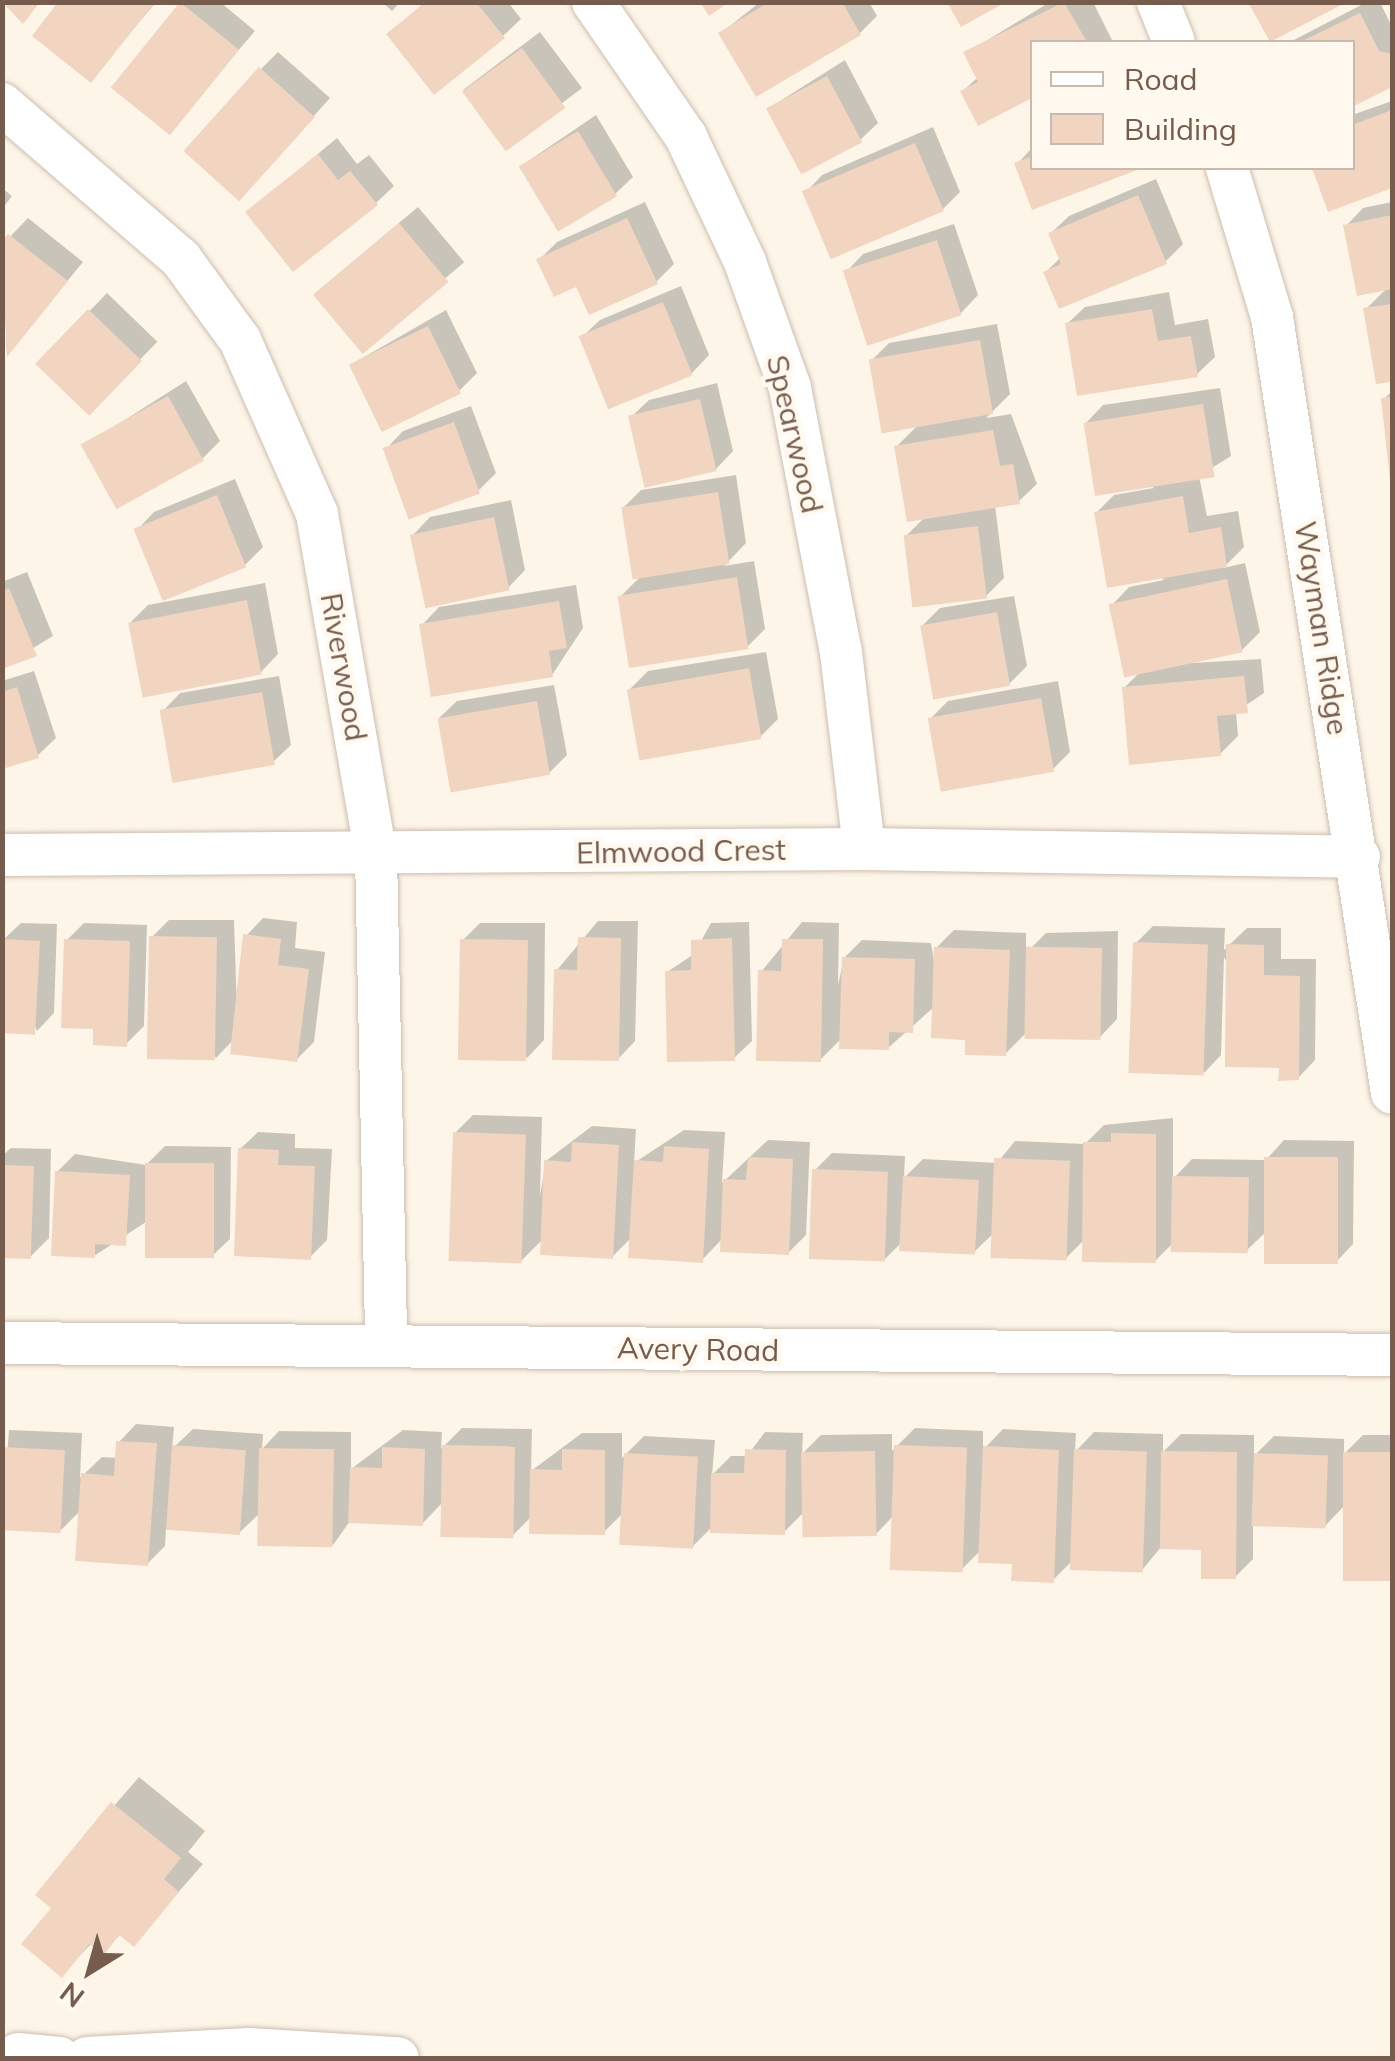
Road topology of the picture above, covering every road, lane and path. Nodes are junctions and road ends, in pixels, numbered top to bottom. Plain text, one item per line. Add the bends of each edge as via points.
1 (593, 2) edge
2 (1158, 2) edge
3 (1173, 40) edge
4 (2, 104) edge
5 (1228, 170) edge
6 (864, 848) junction
7 (2, 855) edge
8 (376, 855) junction
9 (1359, 858) junction
10 (1392, 1093) edge
11 (2, 1343) edge
12 (386, 1346) junction
13 (1392, 1355) edge
14 (87, 2058) edge
15 (398, 2058) edge

1 - 6 street, Spearwood via 686,137 790,388 841,652
2 - 3 street
4 - 8 street, Riverwood via 157,234 240,340 316,514
5 - 9 street, Wayman Ridge via 1272,317
6 - 8 street, Elmwood Crest
6 - 9 street, Elmwood Crest
7 - 8 street, Elmwood Crest
8 - 12 street, Riverwood
9 - 10 street, Wayman Ridge
11 - 12 street, Avery Road
12 - 13 street, Avery Road
14 - 15 street via 250,2049

